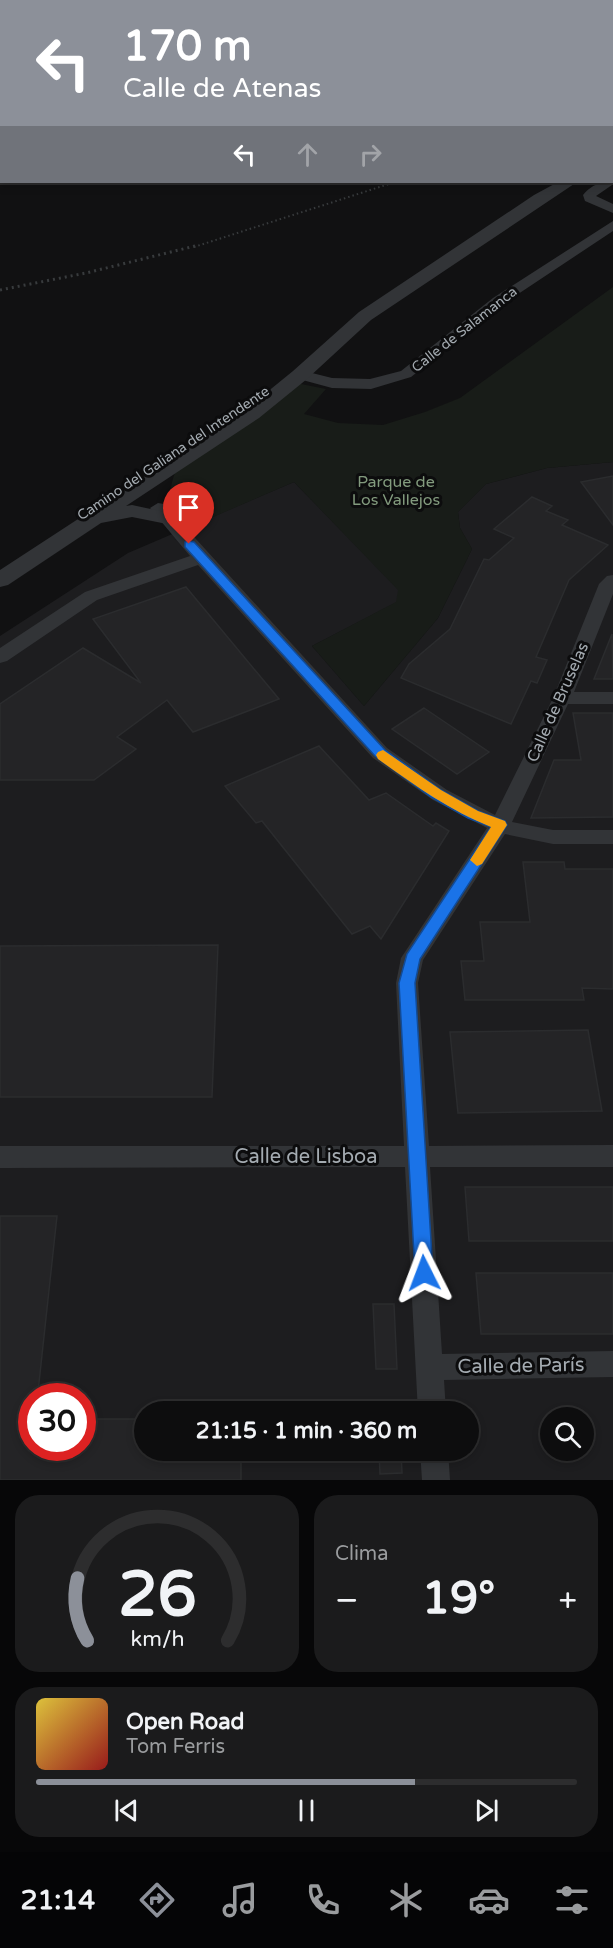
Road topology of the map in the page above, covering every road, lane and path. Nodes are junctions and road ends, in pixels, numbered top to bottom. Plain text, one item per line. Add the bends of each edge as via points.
1 (392, 183) edge
2 (567, 183) edge
3 (606, 183) edge
4 (613, 209) edge
5 (613, 225) edge
6 (464, 248) junction
7 (0, 290) edge
8 (300, 375) junction
9 (254, 401) junction
10 (174, 466) junction
11 (136, 491) junction
12 (163, 513) junction
13 (94, 514) junction
14 (201, 558) junction
15 (0, 570) edge
16 (0, 580) edge
17 (613, 580) edge
18 (0, 657) edge
19 (562, 698) junction
20 (613, 698) edge
21 (500, 825) junction
22 (613, 837) edge
23 (417, 1156) junction
24 (613, 1156) edge
25 (0, 1157) edge
26 (613, 1364) edge
27 (429, 1366) junction
28 (431, 1401) edge
29 (435, 1461) edge
30 (436, 1480) edge

1 - 7 path via 190,248
2 - 6 street
3 - 4 street via 589,195
5 - 8 street, Calle de Salamanca via 498,301 406,374 371,384 332,383
6 - 8 street, Camino del Galiana del Intendente via 365,316
6 - 9 street, Camino del Galiana del Intendente via 359,313
8 - 10 street, Camino del Galiana del Intendente via 252,414
9 - 11 street via 240,417 141,483
9 - 13 street, Camino del Galiana del Intendente
10 - 11 street, Camino del Galiana del Intendente
10 - 12 street via 163,488
11 - 12 street
11 - 13 street, Camino del Galiana del Intendente
12 - 13 street
12 - 14 street
13 - 15 street, Camino del Galiana del Intendente
13 - 16 street, Camino del Galiana del Intendente
14 - 18 street via 91,596
14 - 21 street via 380,753 436,793
17 - 19 street, Calle de Bruselas via 608,584
19 - 20 street
19 - 21 street, Calle de Bruselas
21 - 22 street via 551,837
21 - 23 street, Calle de Bruselas via 412,958 407,983
23 - 24 street, Calle de Lisboa
23 - 25 street, Calle de Lisboa
23 - 27 street, Calle de Bruselas
26 - 27 street, Calle de París
27 - 28 street, Calle de Bruselas
29 - 30 street

